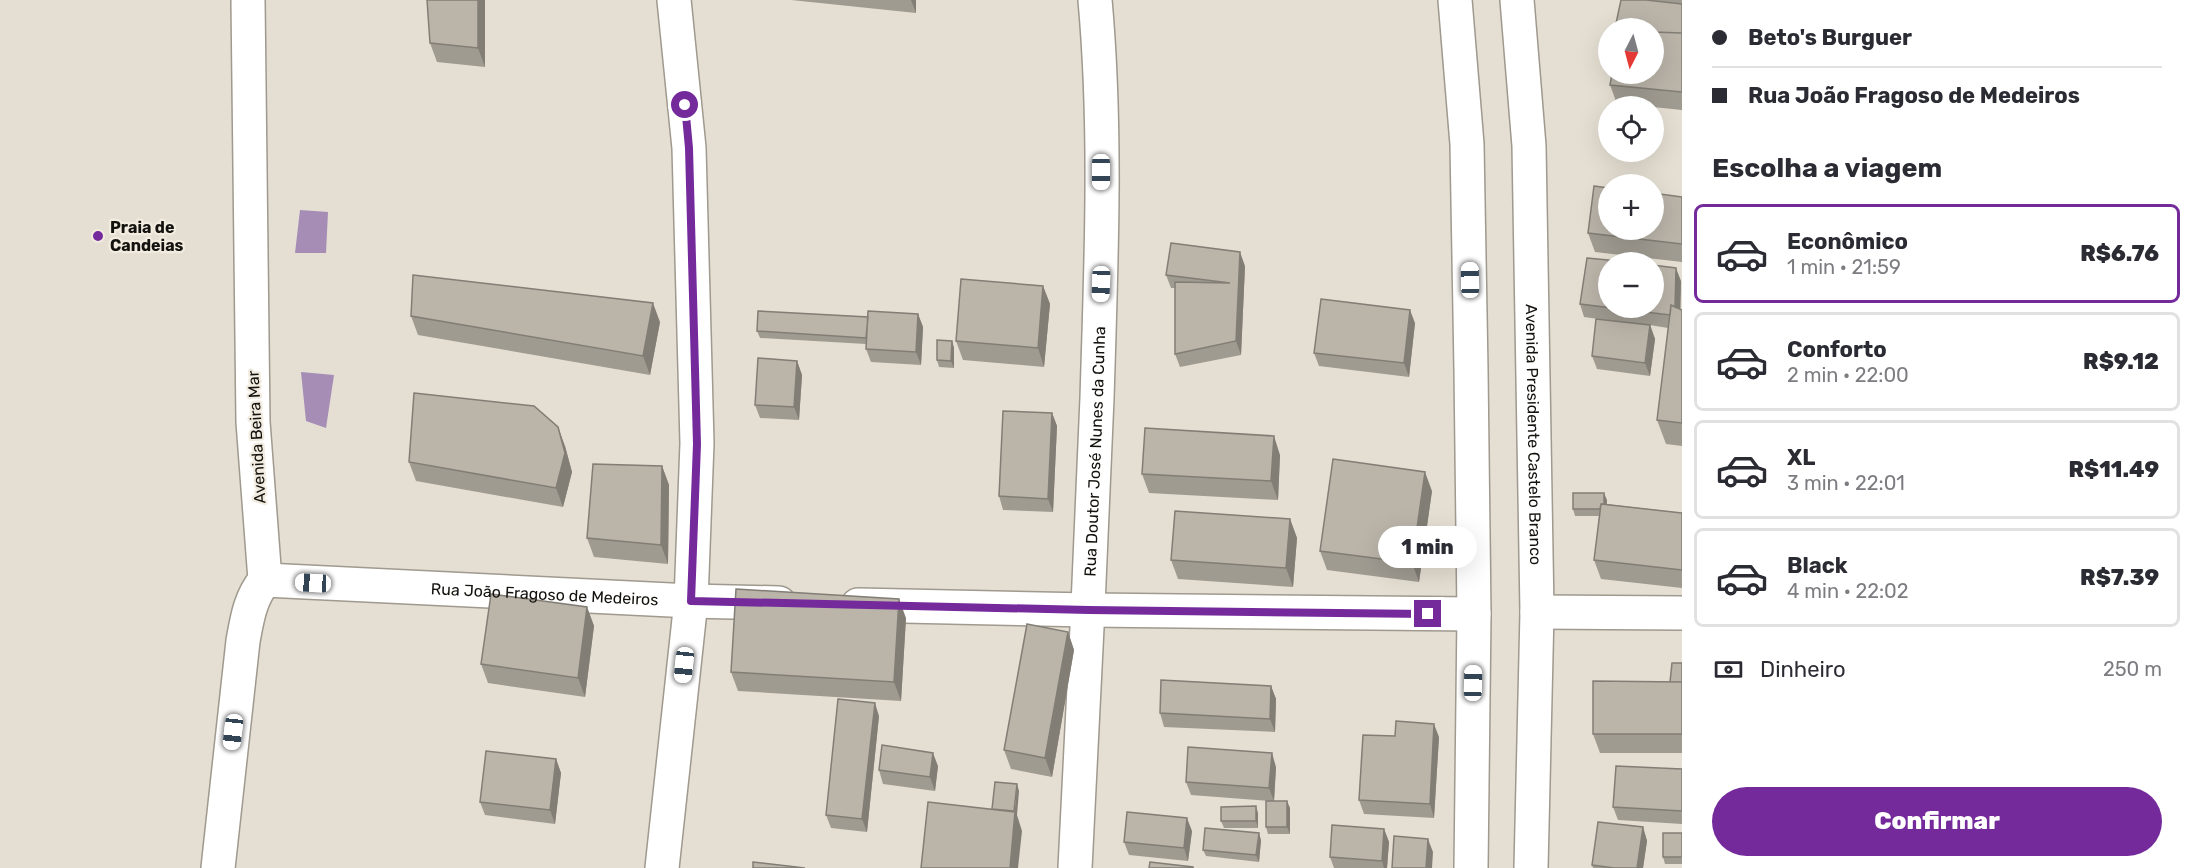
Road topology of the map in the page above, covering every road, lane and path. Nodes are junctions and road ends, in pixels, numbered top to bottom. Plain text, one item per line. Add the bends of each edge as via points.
1 (248, 0) edge
2 (675, 0) edge
3 (1095, 0) edge
4 (1455, 0) edge
5 (1517, 0) edge
6 (265, 580) junction
7 (691, 601) junction
8 (1089, 610) junction
9 (1537, 612) junction
10 (1682, 613) edge
11 (1474, 614) junction
12 (218, 868) edge
13 (662, 868) edge
14 (1075, 868) edge
15 (1471, 868) edge
16 (1531, 868) edge

1 - 6 street, Avenida Beira Mar via 253,422
2 - 7 street via 689,148 697,444
3 - 8 street, Rua Doutor José Nunes da Cunha via 1100,62 1102,261
4 - 11 street via 1467,144
5 - 9 street, Avenida Presidente Castelo Branco via 1529,146
6 - 7 street, Rua João Fragoso de Medeiros
6 - 12 street via 256,591 243,641
7 - 8 street, Rua João Fragoso de Medeiros
7 - 13 street
8 - 11 street, Rua João Fragoso de Medeiros
8 - 14 street, Rua Doutor José Nunes da Cunha
9 - 10 street
9 - 16 street, Avenida Presidente Castelo Branco
11 - 15 street

